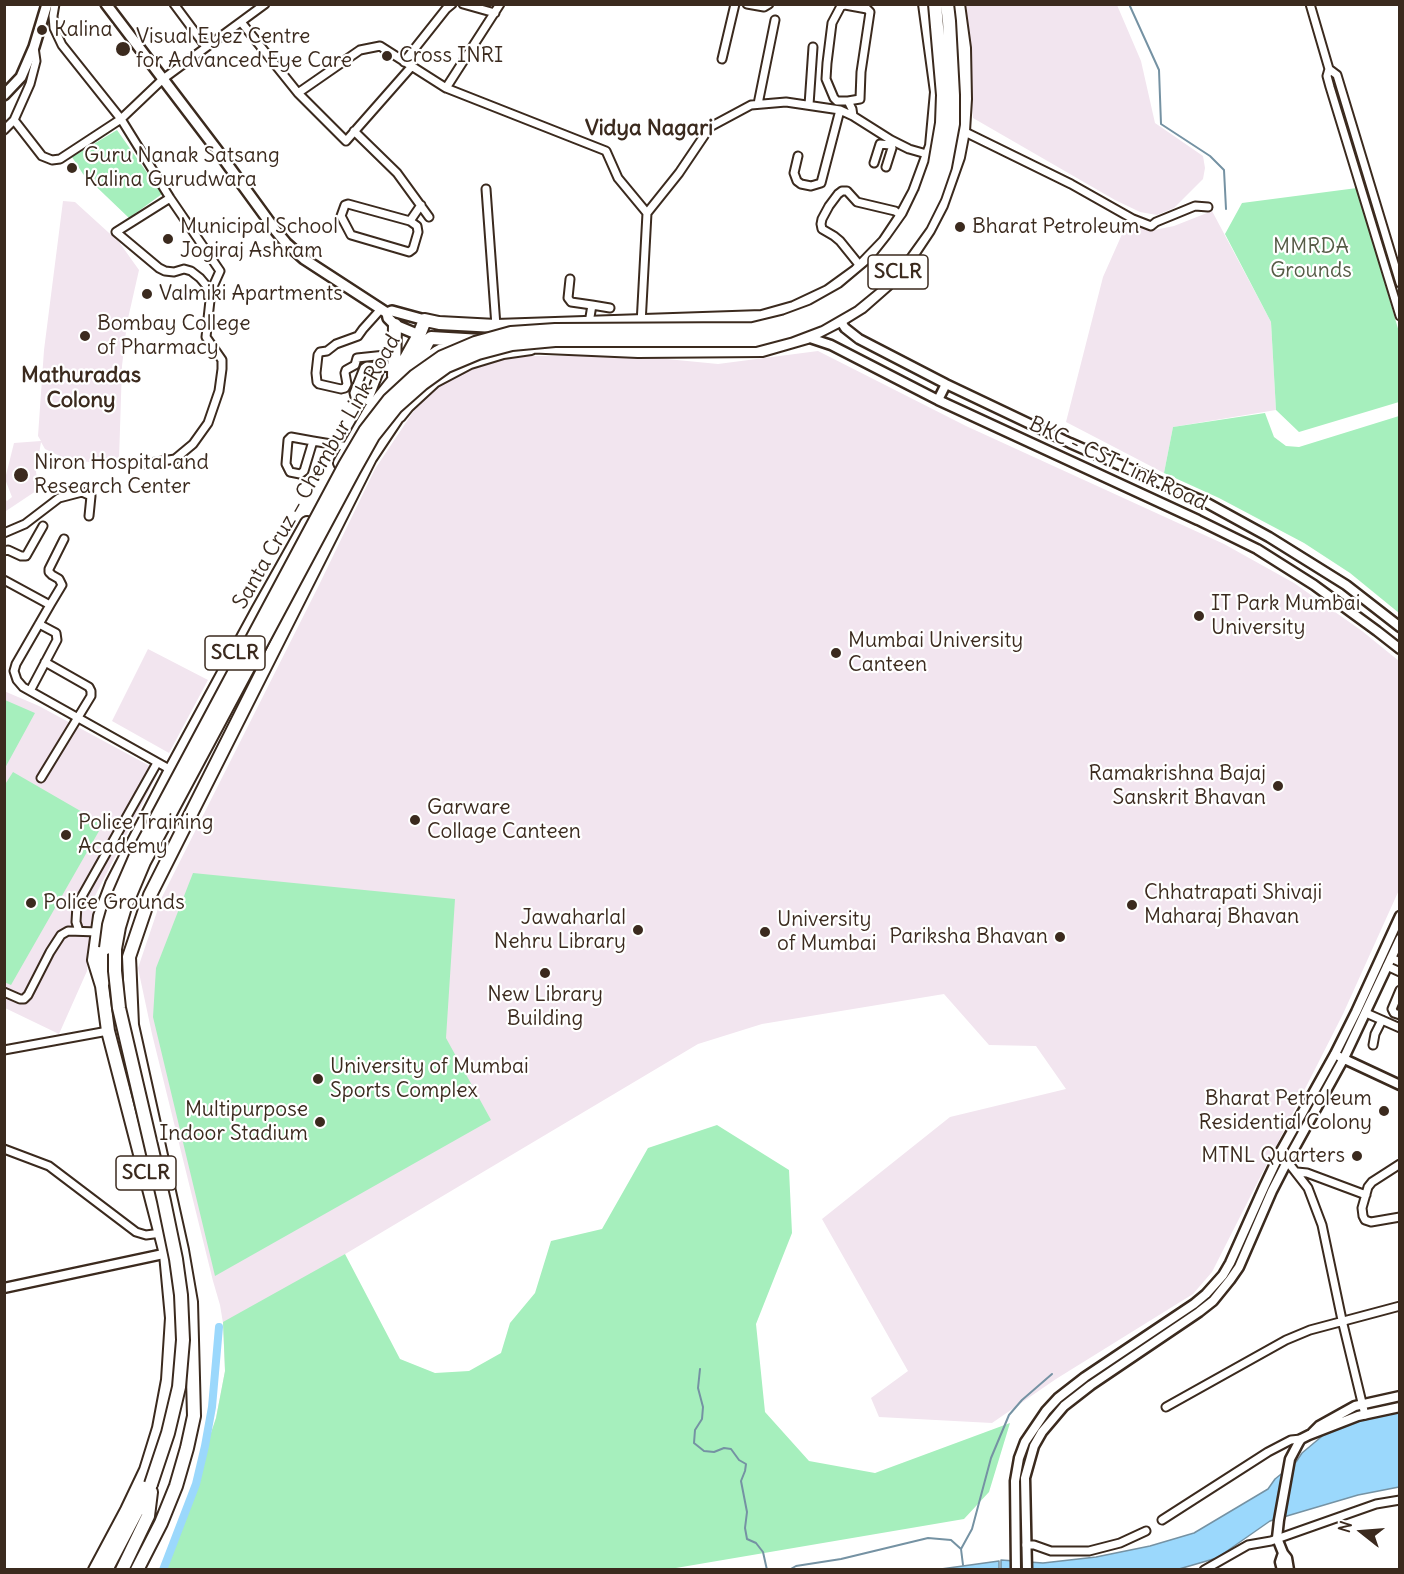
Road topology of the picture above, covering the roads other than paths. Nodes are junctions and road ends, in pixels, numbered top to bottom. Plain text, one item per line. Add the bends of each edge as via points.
1 (47, 4) edge
2 (55, 4) edge
3 (106, 4) edge
4 (174, 4) edge
5 (265, 4) edge
6 (452, 4) edge
7 (463, 4) edge
8 (500, 4) edge
9 (735, 4) edge
10 (769, 4) edge
11 (925, 4) edge
12 (935, 4) edge
13 (947, 4) edge
14 (952, 4) edge
15 (958, 4) edge
16 (1310, 4) edge
17 (748, 5) edge
18 (495, 13) junction
19 (775, 20) dead end
20 (241, 22) junction
21 (33, 47) junction
22 (206, 47) junction
23 (813, 48) dead end
24 (722, 59) dead end
25 (404, 62) junction
26 (412, 66) junction
27 (1329, 69) junction
28 (964, 72) junction
29 (163, 79) junction
30 (446, 88) junction
31 (298, 93) junction
32 (4, 95) edge
33 (848, 101) junction
34 (758, 104) junction
35 (809, 105) junction
36 (840, 110) junction
37 (853, 116) junction
38 (121, 119) junction
39 (14, 120) junction
40 (4, 130) edge
41 (963, 130) junction
42 (354, 131) junction
43 (890, 143) junction
44 (930, 155) junction
45 (798, 156) dead end
46 (874, 162) dead end
47 (886, 166) dead end
48 (486, 189) dead end
49 (915, 192) junction
50 (170, 198) junction
51 (421, 205) junction
52 (940, 205) junction
53 (1208, 207) dead end
54 (647, 213) junction
55 (902, 216) junction
56 (429, 217) dead end
57 (410, 221) junction
58 (861, 267) junction
59 (570, 279) dead end
60 (1400, 283) edge
61 (211, 291) junction
62 (592, 305) junction
63 (610, 308) dead end
64 (384, 311) junction
65 (1400, 316) edge
66 (425, 320) junction
67 (840, 320) junction
68 (641, 321) junction
69 (439, 323) junction
70 (590, 323) junction
71 (395, 325) junction
72 (496, 326) junction
73 (419, 335) junction
74 (807, 337) junction
75 (432, 338) junction
76 (486, 341) junction
77 (535, 347) junction
78 (638, 351) junction
79 (395, 354) junction
80 (381, 367) junction
81 (394, 374) junction
82 (946, 384) junction
83 (402, 392) junction
84 (938, 400) junction
85 (367, 403) junction
86 (396, 421) junction
87 (1047, 432) junction
88 (313, 441) junction
89 (349, 447) junction
90 (1041, 449) junction
91 (144, 464) dead end
92 (89, 516) dead end
93 (43, 526) dead end
94 (4, 533) edge
95 (64, 539) dead end
96 (4, 550) edge
97 (1291, 551) junction
98 (1282, 565) junction
99 (7, 581) edge
100 (4, 590) edge
101 (1363, 598) junction
102 (50, 605) junction
103 (1352, 612) junction
104 (39, 624) junction
105 (1400, 627) edge
106 (1400, 649) edge
107 (45, 662) junction
108 (219, 682) junction
109 (30, 691) junction
110 (249, 697) junction
111 (77, 718) junction
112 (157, 763) junction
113 (171, 770) junction
114 (41, 778) dead end
115 (1400, 916) edge
116 (79, 931) junction
117 (98, 932) junction
118 (1400, 939) edge
119 (1393, 962) edge
120 (1400, 972) edge
121 (102, 986) junction
122 (1400, 990) edge
123 (4, 992) edge
124 (1366, 1013) junction
125 (1400, 1015) edge
126 (1382, 1020) junction
127 (1400, 1028) edge
128 (108, 1031) junction
129 (1373, 1045) dead end
130 (4, 1050) edge
131 (1335, 1054) junction
132 (1344, 1058) junction
133 (1400, 1085) edge
134 (1300, 1118) junction
135 (1309, 1123) junction
136 (4, 1149) edge
137 (1283, 1158) junction
138 (1400, 1164) edge
139 (1297, 1172) junction
140 (1273, 1179) junction
141 (1366, 1195) junction
142 (1400, 1217) edge
143 (161, 1233) junction
144 (182, 1250) junction
145 (166, 1254) junction
146 (4, 1288) edge
147 (1400, 1306) edge
148 (1342, 1320) junction
149 (1086, 1377) junction
150 (1091, 1385) junction
151 (1400, 1396) edge
152 (1362, 1404) junction
153 (1166, 1407) dead end
154 (1400, 1407) edge
155 (1365, 1415) junction
156 (1345, 1416) junction
157 (1305, 1437) junction
158 (151, 1484) junction
159 (1400, 1500) edge
160 (1162, 1520) dead end
161 (1146, 1531) dead end
162 (1277, 1538) junction
163 (1026, 1546) junction
164 (1283, 1553) junction
165 (95, 1569) edge
166 (106, 1569) edge
167 (122, 1569) edge
168 (137, 1569) edge
169 (1016, 1569) edge
170 (1027, 1569) edge
171 (1204, 1569) edge
172 (1282, 1569) edge
173 (1289, 1569) edge

1 - 21 main road
2 - 38 street via 54,28 62,45
3 - 29 main road
4 - 22 street
5 - 20 street
6 - 25 street
7 - 18 street
8 - 18 street
9 - 24 street
10 - 17 street
11 - 44 highway, Santa Cruz – Chembur Link Road / SCLR via 936,92
12 - 121 highway, bridge via 943,95 935,165 912,219 876,267 845,293 813,311 753,329 511,333 442,357 389,400 365,430 345,465 135,858 109,925
13 - 158 highway, bridge via 953,105 945,167 921,224 884,274 850,301 818,320 755,340 555,340 512,344 478,353 447,366 396,407 373,436 354,470 144,862 119,927 115,950 119,1008 164,1201 181,1295 179,1387
14 - 28 highway via 959,69
15 - 28 highway, Santa Cruz – Chembur Link Road / SCLR
16 - 27 street
18 - 30 street
19 - 34 street
20 - 22 street
20 - 31 street
21 - 32 main road via 21,76
21 - 39 street via 35,69
22 - 29 street
23 - 35 street
25 - 26 street
25 - 31 street via 380,46 360,50
26 - 30 street
26 - 42 street
27 - 60 street via 1337,75
27 - 65 street via 1330,87
28 - 41 highway, Santa Cruz – Chembur Link Road / SCLR
29 - 38 street
29 - 64 main road via 286,243 304,260
30 - 54 street via 606,151 618,178
31 - 42 street via 346,141
33 - 33 street via 835,100 826,79 832,23 845,5 870,12 860,99
33 - 37 street
34 - 35 street
34 - 54 street via 710,127
35 - 36 street
36 - 37 street
36 - 45 street via 821,183 811,186 798,181 794,173
37 - 43 street
38 - 39 street via 60,159 52,160 42,156
38 - 50 street
39 - 40 street
41 - 52 highway, Santa Cruz – Chembur Link Road / SCLR via 958,157
41 - 53 street via 1151,226 1195,206
42 - 51 street via 397,173
43 - 44 street
43 - 46 street via 880,144
43 - 47 street
44 - 49 highway, Santa Cruz – Chembur Link Road / SCLR
48 - 72 street
49 - 52 highway
49 - 55 highway, Santa Cruz – Chembur Link Road / SCLR
50 - 61 street via 220,271
50 - 61 street via 116,232 159,268 191,272
51 - 56 street
51 - 57 street
52 - 67 highway, Santa Cruz – Chembur Link Road / SCLR via 906,263 861,307
54 - 68 street
55 - 58 highway, Santa Cruz – Chembur Link Road / SCLR via 885,242
55 - 58 street via 857,202 847,191 838,194 822,219 822,230 840,241
57 - 57 street via 417,226 417,232 409,252 351,235 341,216 348,204
58 - 68 highway, Santa Cruz – Chembur Link Road / SCLR via 828,292 762,317
59 - 62 street via 571,302
61 - 91 street via 206,337 222,360 222,369 208,423 193,444 175,459
62 - 63 street
62 - 70 street
64 - 66 main road
64 - 71 main road
64 - 79 street via 358,336 320,352 316,373 319,384 345,388 345,373 357,358
66 - 69 highway, Santa Cruz – Chembur Link Road / SCLR
66 - 73 highway, Santa Cruz – Chembur Link Road / SCLR
67 - 74 highway, Santa Cruz – Chembur Link Road / SCLR
67 - 82 street, BKC - CST Link Road via 859,339
68 - 70 highway, Santa Cruz – Chembur Link Road / SCLR
68 - 78 street
69 - 72 highway, Santa Cruz – Chembur Link Road / SCLR
69 - 75 highway
70 - 72 highway, Santa Cruz – Chembur Link Road / SCLR
71 - 73 main road
71 - 79 highway
73 - 75 highway
73 - 81 highway, Santa Cruz – Chembur Link Road / SCLR
74 - 78 highway, Santa Cruz – Chembur Link Road / SCLR via 762,350
74 - 84 street, BKC - CST Link Road via 831,345
75 - 76 highway, Santa Cruz – Chembur Link Road / SCLR
75 - 83 highway, Santa Cruz – Chembur Link Road / SCLR
76 - 77 highway, Santa Cruz – Chembur Link Road / SCLR
76 - 83 highway via 455,343 438,352 421,363
77 - 78 highway, Santa Cruz – Chembur Link Road / SCLR
77 - 86 highway via 492,355 434,381
79 - 81 highway
80 - 81 street
80 - 85 street
80 - 85 street via 364,368 354,393
81 - 85 highway, Santa Cruz – Chembur Link Road / SCLR
82 - 84 street
82 - 87 street, BKC - CST Link Road
83 - 86 highway, Santa Cruz – Chembur Link Road / SCLR
84 - 90 street, BKC - CST Link Road
85 - 86 highway
85 - 89 highway, Santa Cruz – Chembur Link Road / SCLR
86 - 110 highway, Santa Cruz – Chembur Link Road / SCLR via 370,458
87 - 90 street
87 - 97 street, BKC - CST Link Road via 1207,503
88 - 88 street via 291,437 288,440 286,464 290,472 304,471
88 - 89 street
89 - 108 highway, Santa Cruz – Chembur Link Road / SCLR
90 - 98 street, BKC - CST Link Road via 1198,520
92 - 94 street via 91,496 82,492 59,498 25,524
93 - 96 street via 26,556
95 - 102 street via 49,569 62,585
97 - 98 street
97 - 101 street, BKC - CST Link Road
98 - 103 street, BKC - CST Link Road
99 - 100 street
99 - 102 street
101 - 103 street
101 - 105 street, BKC - CST Link Road
102 - 104 street
103 - 106 street, BKC - CST Link Road
104 - 107 street via 57,636
104 - 109 street via 14,671 17,680
107 - 109 street
107 - 111 street via 89,687 91,696
108 - 110 highway
108 - 113 highway, Santa Cruz – Chembur Link Road / SCLR
109 - 111 street
110 - 144 highway, Santa Cruz – Chembur Link Road / SCLR via 150,895 129,957 132,1025
111 - 112 street
111 - 114 street
112 - 113 street
112 - 116 street via 78,905
113 - 117 highway, Santa Cruz – Chembur Link Road / SCLR via 112,884
115 - 131 street
116 - 117 street
116 - 123 street via 61,935 24,999
117 - 121 highway, Santa Cruz – Chembur Link Road / SCLR via 94,960
118 - 119 street
119 - 120 street
119 - 124 street
121 - 128 highway, Santa Cruz – Chembur Link Road / SCLR
122 - 125 street via 1392,1009
124 - 126 street
124 - 132 street
126 - 127 street
126 - 129 street
128 - 130 street
128 - 143 highway, Santa Cruz – Chembur Link Road / SCLR
131 - 132 street
131 - 134 street
132 - 133 street
132 - 135 street
134 - 135 street
134 - 137 street
135 - 137 street
136 - 143 street via 49,1166 136,1232
137 - 139 street
137 - 140 street
138 - 141 street via 1372,1182
139 - 141 street
139 - 148 street via 1308,1188 1322,1225
140 - 149 street via 1214,1286 1194,1304
140 - 150 street via 1239,1267 1222,1292
141 - 142 street via 1362,1208 1365,1220
143 - 145 highway, Santa Cruz – Chembur Link Road / SCLR
144 - 145 street
144 - 168 highway, Santa Cruz – Chembur Link Road / SCLR via 193,1319 194,1416 176,1486
145 - 146 street
145 - 165 highway, Santa Cruz – Chembur Link Road / SCLR via 172,1317 168,1380 159,1428 146,1470
147 - 148 street
148 - 152 street
148 - 153 street via 1286,1340
149 - 150 street
149 - 169 street via 1046,1411 1018,1458
150 - 163 street via 1053,1417 1034,1446 1025,1478
151 - 152 street
152 - 155 street
152 - 156 street
154 - 155 street
155 - 156 street
156 - 157 street via 1319,1426
157 - 160 street via 1268,1452
157 - 162 street via 1290,1459
158 - 166 highway
158 - 167 highway via 148,1516
159 - 162 street via 1376,1504
161 - 163 street via 1089,1551 1051,1551
162 - 164 street
162 - 171 street via 1248,1545
163 - 170 street
164 - 172 street
164 - 173 street

